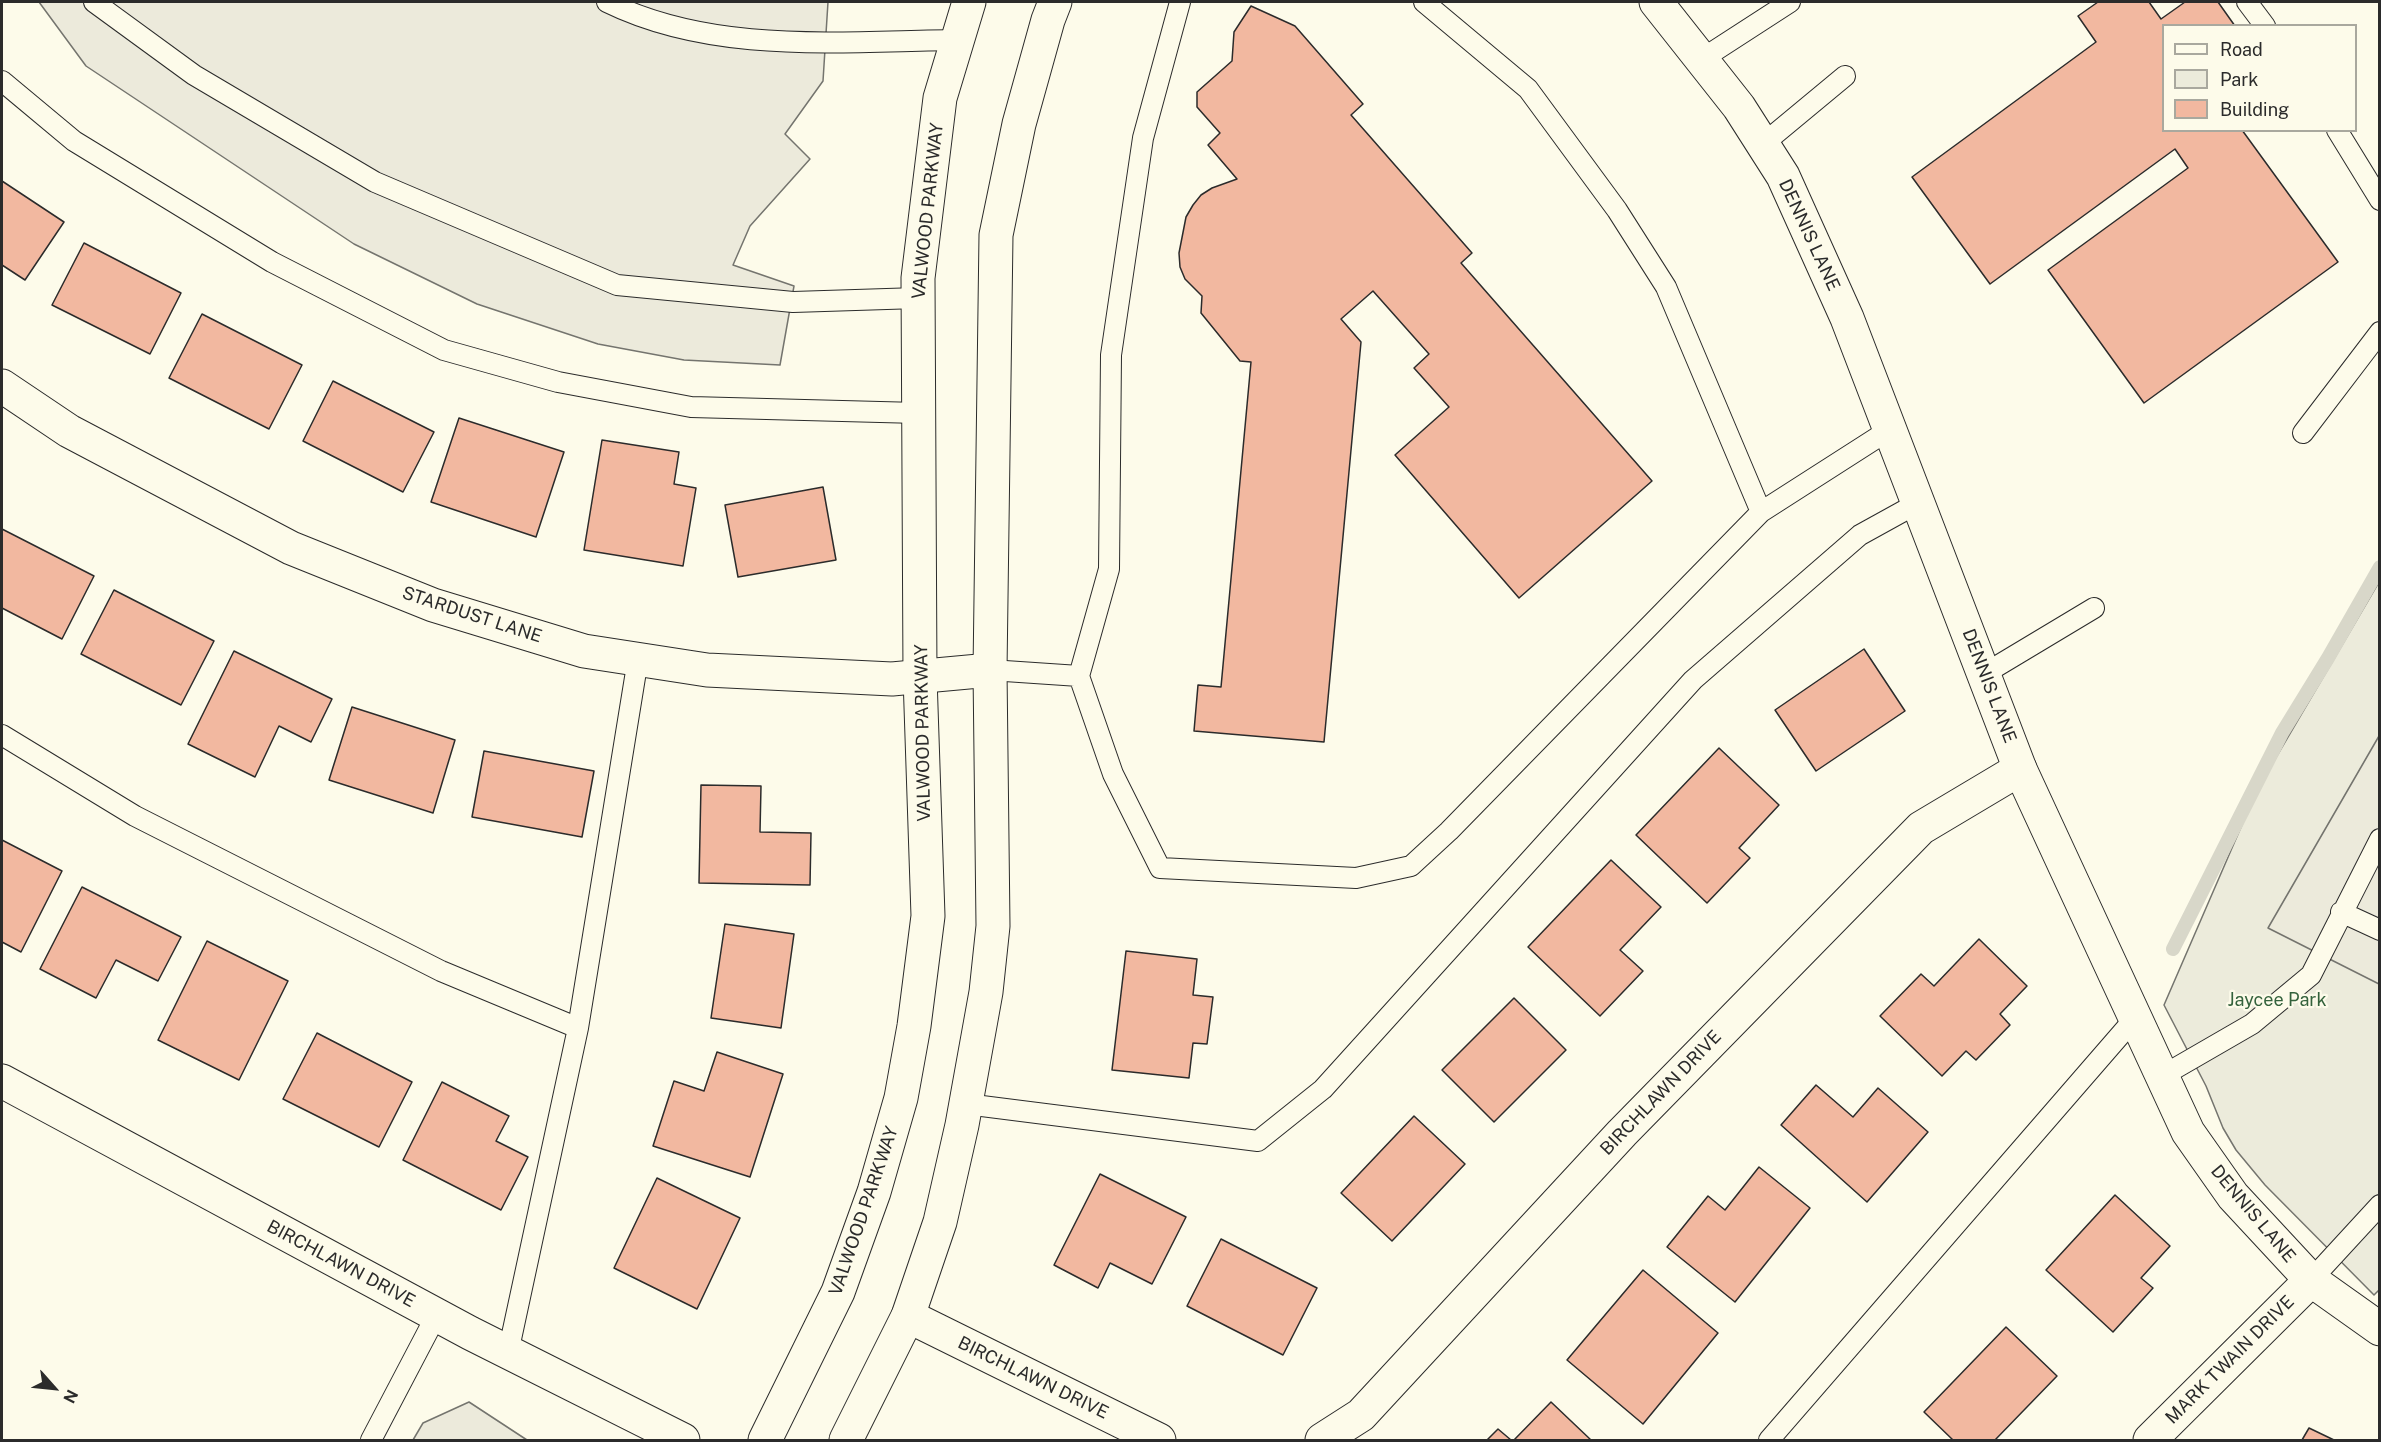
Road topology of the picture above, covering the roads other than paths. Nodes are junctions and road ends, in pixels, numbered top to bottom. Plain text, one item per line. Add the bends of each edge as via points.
1 (93, 2) edge
2 (607, 2) edge
3 (969, 2) edge
4 (1055, 2) edge
5 (1180, 2) edge
6 (1424, 2) edge
7 (1656, 2) edge
8 (1790, 2) edge
9 (2247, 2) edge
10 (2264, 24) edge
11 (959, 40) junction
12 (1702, 59) junction
13 (1845, 76) dead end
14 (2, 81) edge
15 (2338, 132) edge
16 (1763, 144) junction
17 (2379, 200) edge
18 (918, 298) junction
19 (2379, 332) edge
20 (2, 386) edge
21 (918, 413) junction
22 (1889, 430) junction
23 (2303, 433) dead end
24 (1918, 503) junction
25 (1761, 513) junction
26 (2094, 608) dead end
27 (638, 659) junction
28 (990, 670) junction
29 (1984, 674) junction
30 (1079, 676) junction
31 (920, 677) junction
32 (2, 735) edge
33 (2020, 769) junction
34 (2379, 839) edge
35 (2341, 912) junction
36 (2379, 930) edge
37 (2135, 1018) junction
38 (578, 1028) junction
39 (2162, 1076) junction
40 (2, 1081) edge
41 (966, 1104) junction
42 (2379, 1205) edge
43 (2310, 1280) junction
44 (436, 1316) junction
45 (908, 1316) junction
46 (2379, 1329) edge
47 (508, 1353) junction
48 (371, 1440) edge
49 (683, 1440) edge
50 (765, 1440) edge
51 (846, 1440) edge
52 (1159, 1440) edge
53 (1322, 1440) edge
54 (1769, 1440) edge
55 (2150, 1440) edge

1 - 18 lane via 194,75 375,182 617,285 792,302
2 - 11 lane via 636,16 736,39
3 - 11 street, VALWOOD PARKWAY
4 - 28 street via 1018,124 996,235
5 - 30 lane via 1143,138 1111,355 1109,568
6 - 25 lane via 1528,89 1617,210 1666,287
7 - 12 street, DENNIS LANE
8 - 12 lane
9 - 10 lane
11 - 18 street, VALWOOD PARKWAY via 940,98
12 - 16 street, DENNIS LANE
13 - 16 lane
14 - 21 lane via 74,141 262,256 444,350 558,382 691,407
15 - 17 lane
16 - 22 street, DENNIS LANE via 1783,176 1847,318
18 - 21 street, VALWOOD PARKWAY
19 - 23 lane
20 - 27 street, STARDUST LANE via 69,432 291,548 433,605 585,651
21 - 31 street, VALWOOD PARKWAY
22 - 24 street, DENNIS LANE
22 - 25 lane
24 - 29 street, DENNIS LANE
24 - 41 lane via 1860,535 1693,680 1323,1089 1258,1141
25 - 30 lane via 1411,866 1356,878 1160,868 1113,774
26 - 29 lane
27 - 31 street, STARDUST LANE via 707,670
27 - 38 lane
28 - 30 lane
28 - 31 street, STARDUST LANE
28 - 41 street via 993,926
29 - 33 street, DENNIS LANE
31 - 50 street, VALWOOD PARKWAY via 928,916 901,1098 874,1192 838,1292
32 - 38 lane via 135,816 441,971
33 - 37 street, DENNIS LANE
33 - 53 street, BIRCHLAWN DRIVE via 1921,828 1622,1133 1361,1414
34 - 35 lane
35 - 36 lane
35 - 39 lane via 2311,975 2252,1024
37 - 39 street, DENNIS LANE
37 - 54 lane
38 - 47 lane
39 - 43 street, DENNIS LANE via 2188,1132 2233,1196
40 - 44 street, BIRCHLAWN DRIVE
41 - 45 street via 940,1222
42 - 43 lane
43 - 46 street, DENNIS LANE
43 - 55 street, MARK TWAIN DRIVE
44 - 47 street, BIRCHLAWN DRIVE
44 - 48 lane
45 - 51 street
45 - 52 street, BIRCHLAWN DRIVE
47 - 49 street, BIRCHLAWN DRIVE

